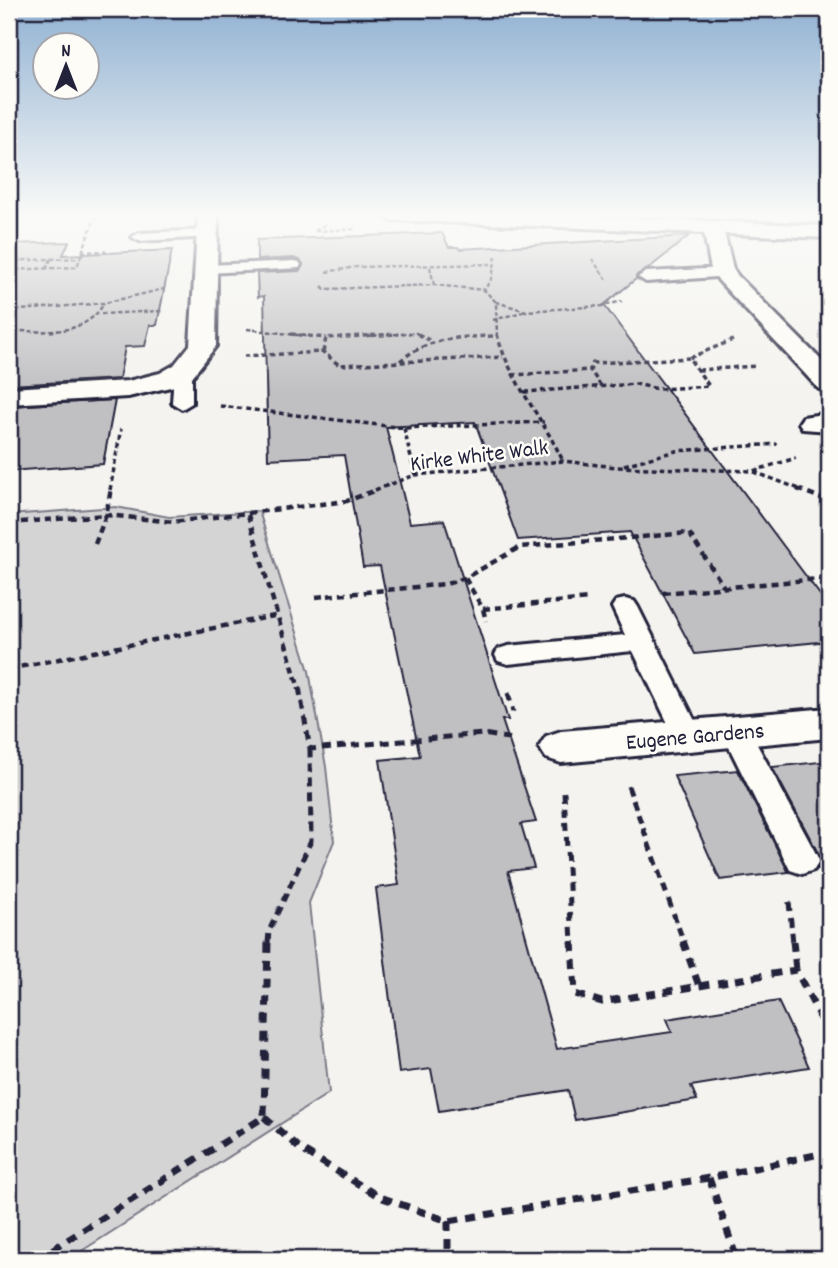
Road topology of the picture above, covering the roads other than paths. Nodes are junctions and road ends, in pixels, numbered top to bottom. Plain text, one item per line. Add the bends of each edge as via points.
1 (206, 273) edge
2 (272, 273) edge
3 (721, 273) edge
4 (724, 273) edge
5 (646, 277) dead end
6 (205, 297) junction
7 (190, 365) junction
8 (829, 383) edge
9 (9, 396) edge
10 (181, 403) road end
11 (625, 607) dead end
12 (642, 642) junction
13 (509, 655) dead end
14 (829, 723) edge
15 (736, 731) junction
16 (687, 735) junction
17 (561, 747) road end
18 (802, 860) road end

1 - 6 street
2 - 6 lane
3 - 5 lane
4 - 8 street
6 - 7 street via 203,346
7 - 9 street via 169,379 128,389
7 - 10 lane
11 - 12 lane
12 - 13 lane
12 - 16 lane
14 - 15 street, Eugene Gardens
15 - 16 street, Eugene Gardens
15 - 18 lane
16 - 17 street, Eugene Gardens

